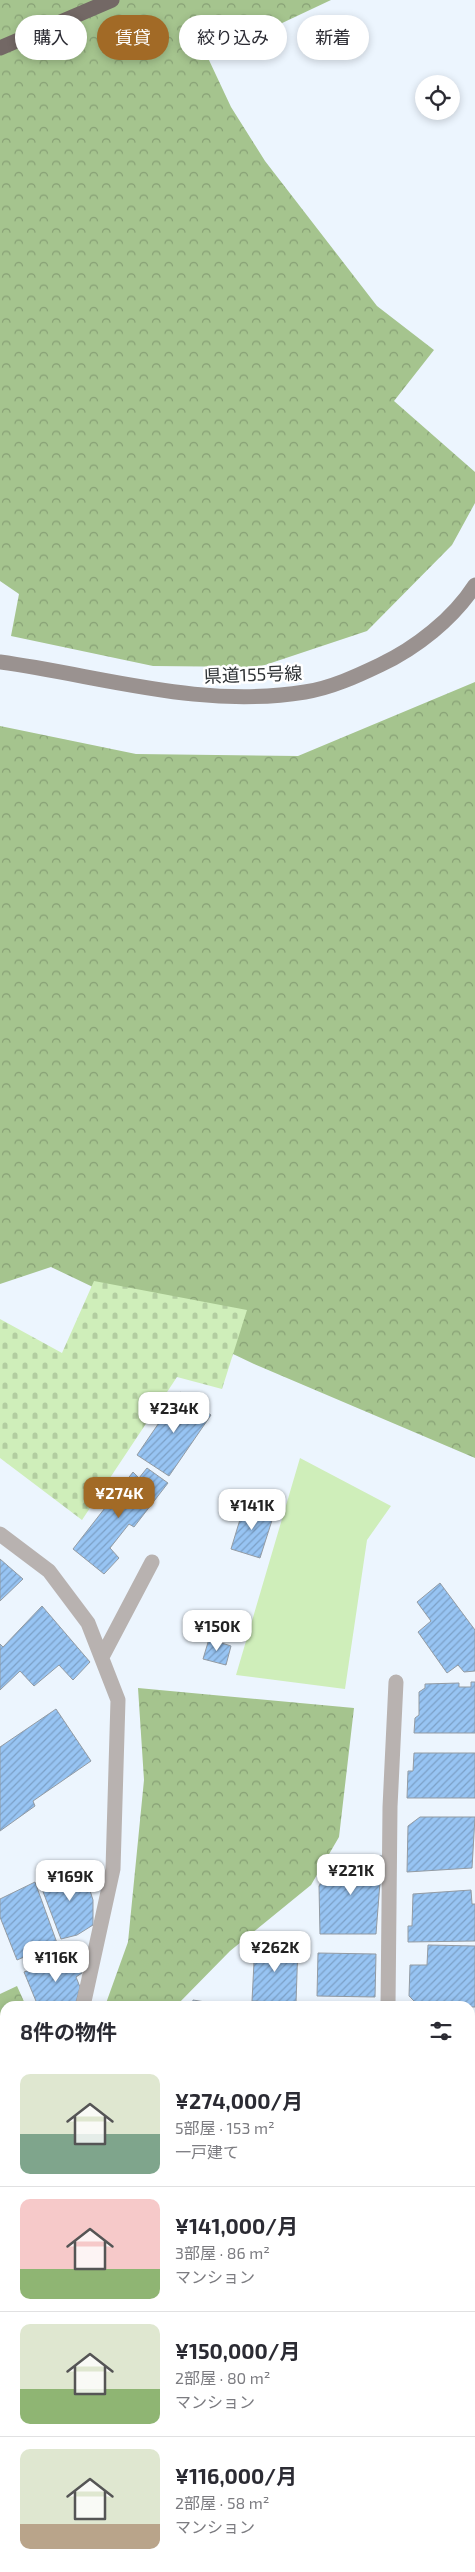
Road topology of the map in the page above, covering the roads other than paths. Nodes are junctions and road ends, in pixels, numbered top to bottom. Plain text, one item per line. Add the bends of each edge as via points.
1 (112, 0) edge
2 (0, 48) edge
3 (475, 585) edge
4 (0, 662) edge
5 (0, 1534) edge
6 (152, 1562) dead end
7 (102, 1658) junction
8 (396, 1682) dead end
9 (83, 2001) edge
10 (388, 2001) edge

1 - 2 highway
3 - 4 main road, 県道155号線 via 444,620 405,651 355,677 306,692 208,696 158,691
5 - 7 street via 49,1571 88,1623
6 - 7 street
7 - 9 street via 118,1700 113,1869
8 - 10 street via 390,1807

